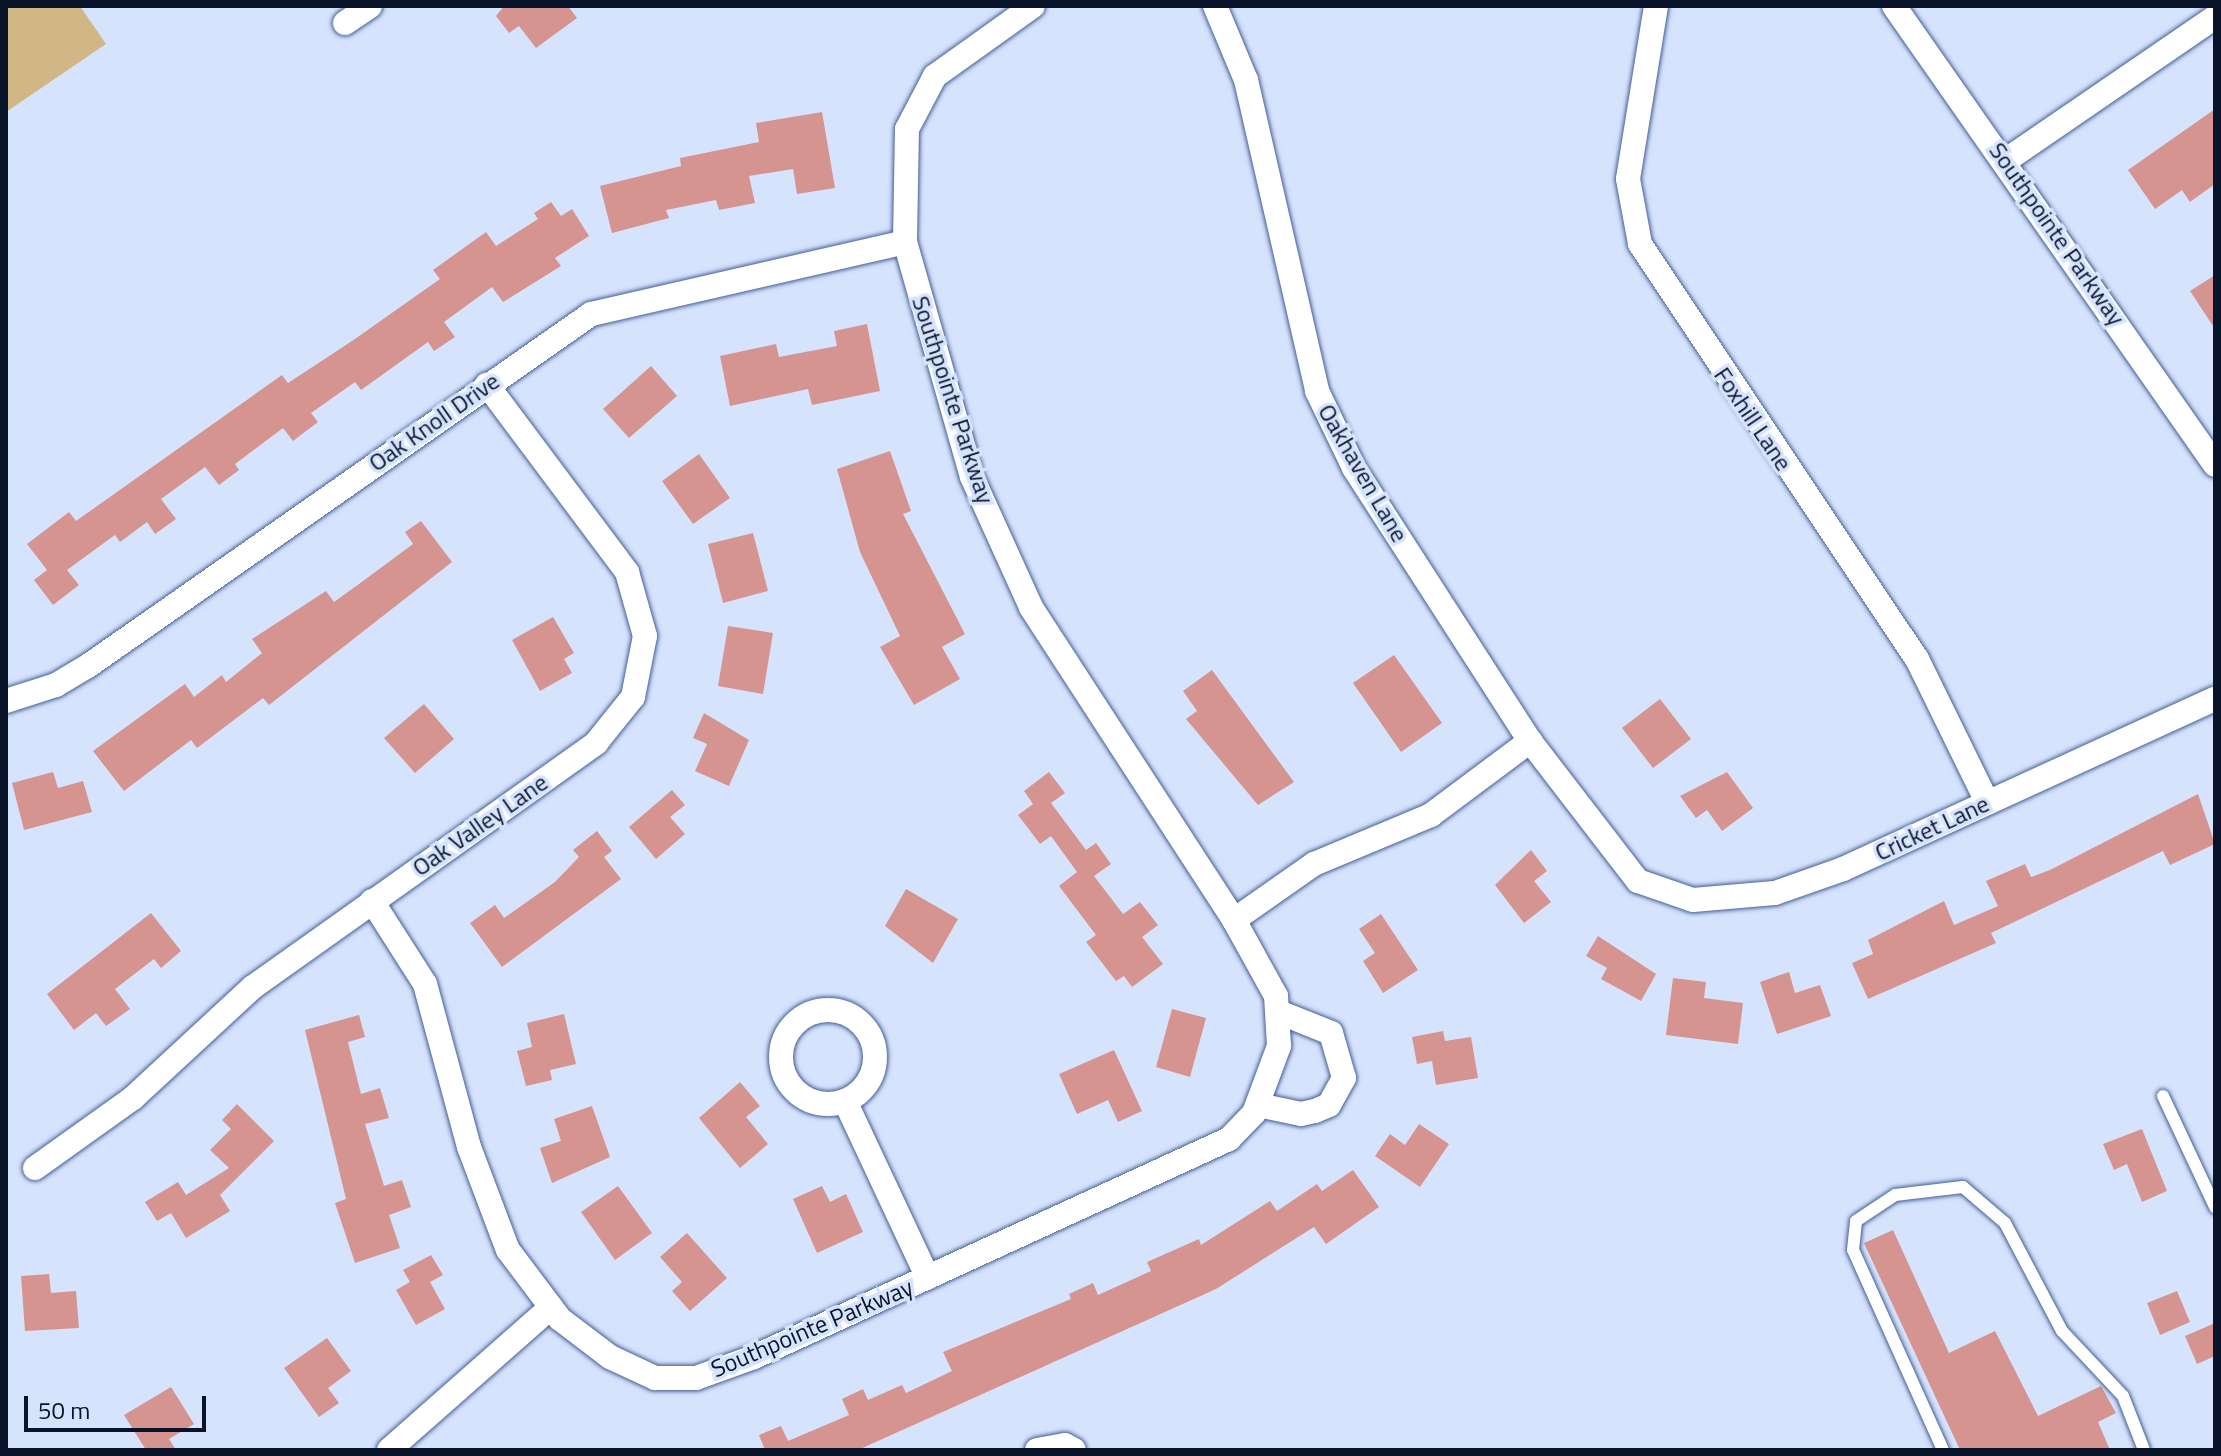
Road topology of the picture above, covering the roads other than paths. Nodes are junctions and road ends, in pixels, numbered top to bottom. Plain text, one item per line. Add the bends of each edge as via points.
1 (370, 6) edge
2 (1033, 6) edge
3 (1215, 6) edge
4 (1656, 6) edge
5 (1894, 6) edge
6 (2215, 17) edge
7 (345, 23) dead end
8 (2005, 161) junction
9 (905, 242) junction
10 (487, 385) junction
11 (2215, 465) edge
12 (2215, 699) edge
13 (6, 701) edge
14 (1530, 741) junction
15 (1987, 802) junction
16 (1638, 881) joint
17 (372, 901) junction
18 (1234, 920) junction
19 (1281, 1013) junction
20 (2163, 1096) dead end
21 (845, 1101) dead end
22 (1258, 1105) junction
23 (35, 1168) dead end
24 (2215, 1207) edge
25 (928, 1278) junction
26 (551, 1307) junction
27 (389, 1450) edge
28 (1037, 1450) edge
29 (1074, 1450) edge
30 (1943, 1450) edge
31 (2144, 1450) edge

1 - 7 street
2 - 9 street, Southpointe Parkway via 935,76 907,129
3 - 14 street, Oakhaven Lane via 1246,80 1317,391 1354,468
4 - 15 street, Foxhill Lane via 1628,179 1640,244 1917,659
5 - 8 street, Southpointe Parkway
6 - 8 street
8 - 11 street, Southpointe Parkway
9 - 10 street, Oak Knoll Drive via 611,306
9 - 18 street, Southpointe Parkway via 972,477 1031,607
10 - 13 street, Oak Knoll Drive via 88,666 56,685
10 - 17 street, Oak Valley Lane via 627,572 645,636 642,667 633,697 596,743
12 - 15 street, Cricket Lane
14 - 16 street, Oakhaven Lane
14 - 18 street via 1431,815 1314,864
15 - 16 street, Cricket Lane via 1775,893 1693,900
17 - 23 street, Oak Valley Lane via 253,987 133,1098
17 - 26 street, Southpointe Parkway via 425,984 469,1147 508,1250
18 - 19 street, Southpointe Parkway
19 - 22 street, Southpointe Parkway via 1279,1046
19 - 22 street via 1331,1033 1344,1078 1329,1105 1315,1111 1301,1114
20 - 24 lane
21 - 25 street
22 - 25 street, Southpointe Parkway via 1229,1139
25 - 26 street, Southpointe Parkway via 696,1378 655,1378 610,1357
26 - 27 street
28 - 29 street via 1065,1445
30 - 31 lane via 1853,1250 1856,1221 1895,1195 1963,1187 2005,1223 2062,1331 2123,1396

